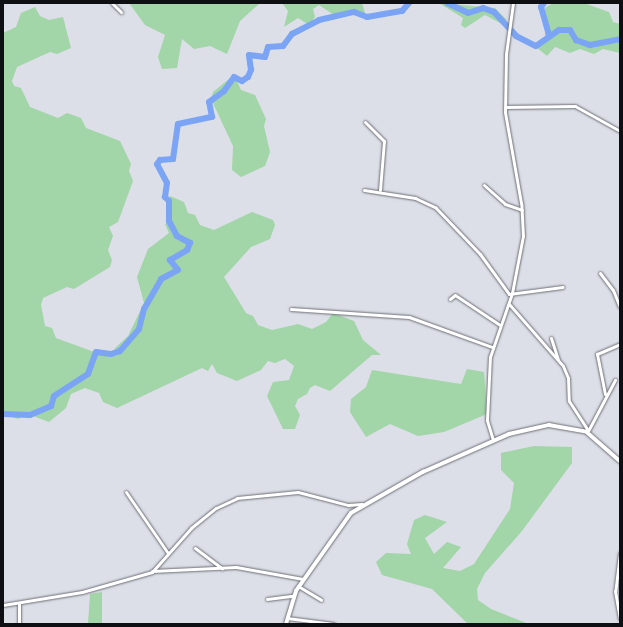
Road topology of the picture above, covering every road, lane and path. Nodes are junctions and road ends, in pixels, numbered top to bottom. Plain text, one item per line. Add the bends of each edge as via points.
1 (112, 3) edge
2 (513, 3) edge
3 (121, 12) dead end
4 (505, 106) junction
5 (365, 122) dead end
6 (620, 131) edge
7 (484, 185) dead end
8 (364, 190) dead end
9 (380, 190) junction
10 (522, 210) junction
11 (600, 272) dead end
12 (563, 287) dead end
13 (512, 294) junction
14 (450, 299) dead end
15 (509, 304) junction
16 (620, 307) edge
17 (291, 309) dead end
18 (500, 325) junction
19 (551, 338) dead end
20 (620, 344) edge
21 (492, 347) junction
22 (558, 359) junction
23 (615, 380) dead end
24 (605, 394) junction
25 (588, 431) junction
26 (493, 440) junction
27 (620, 461) edge
28 (126, 492) dead end
29 (362, 504) junction
30 (196, 548) dead end
31 (168, 553) junction
32 (620, 553) edge
33 (222, 568) junction
34 (152, 572) junction
35 (303, 579) junction
36 (298, 586) junction
37 (293, 596) junction
38 (267, 599) dead end
39 (321, 600) dead end
40 (19, 602) junction
41 (3, 605) edge
42 (287, 618) junction
43 (620, 619) edge
44 (19, 624) edge
45 (286, 624) edge
46 (334, 624) edge

1 - 3 street
2 - 4 street
4 - 6 street via 575,106
4 - 10 street
5 - 9 street via 384,141
7 - 10 street via 505,204
8 - 9 street
9 - 13 street via 436,208 476,249
10 - 13 street via 522,248
11 - 16 street via 613,290
12 - 13 street
13 - 15 street
14 - 18 street via 455,295
15 - 18 street
15 - 22 street
17 - 21 street via 409,317
18 - 21 street
19 - 22 street
20 - 24 street via 597,354
21 - 26 street via 487,400 488,424
22 - 25 street via 567,373 569,401
23 - 24 street
24 - 25 street
25 - 26 street via 538,426
25 - 27 street
26 - 29 street
28 - 31 street
29 - 31 street via 348,505 298,492 237,498 205,516
29 - 35 street via 346,518
30 - 33 street
31 - 34 street
32 - 43 street via 616,591
33 - 34 street
33 - 35 street via 236,567
34 - 40 street via 82,592
35 - 36 street
36 - 37 street
36 - 39 street
37 - 38 street
37 - 42 street
40 - 41 street
40 - 44 street
42 - 45 street
42 - 46 street

